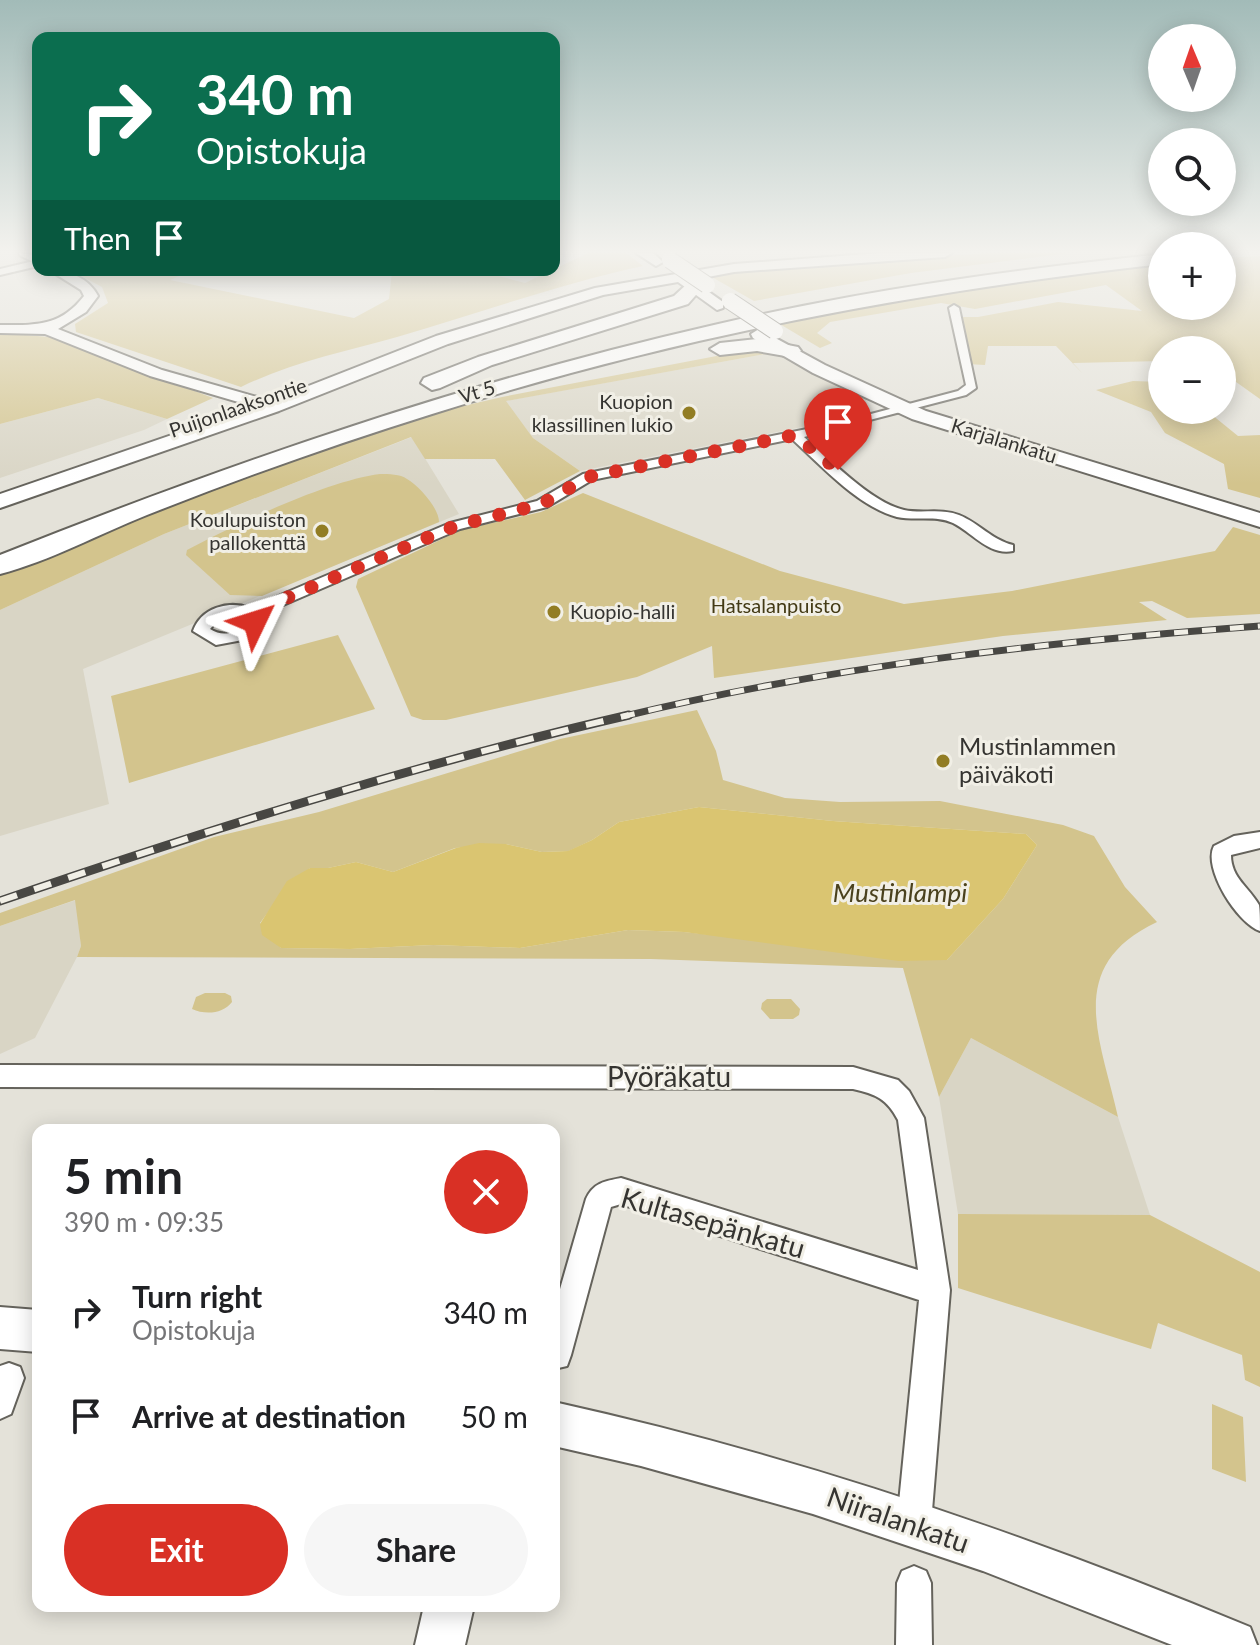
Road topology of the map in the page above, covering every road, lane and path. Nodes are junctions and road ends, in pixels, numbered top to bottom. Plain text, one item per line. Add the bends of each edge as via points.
1 (38, 330) edge
2 (47, 330) joint
3 (459, 330) edge
4 (587, 330) edge
5 (670, 330) edge
6 (712, 330) edge
7 (760, 330) edge
8 (959, 330) edge
9 (767, 334) junction
10 (720, 349) junction
11 (791, 351) junction
12 (265, 404) junction
13 (913, 407) junction
14 (359, 412) junction
15 (384, 422) junction
16 (795, 435) junction
17 (0, 489) edge
18 (0, 501) edge
19 (1260, 508) edge
20 (1260, 520) edge
21 (0, 546) edge
22 (1008, 548) dead end
23 (0, 565) edge
24 (251, 613) dead end
25 (1260, 840) edge
26 (1260, 922) edge
27 (0, 1076) edge
28 (935, 1290) junction
29 (0, 1328) edge
30 (32, 1331) edge
31 (560, 1341) edge
32 (560, 1425) edge
33 (914, 1523) junction
34 (914, 1583) dead end
35 (448, 1612) edge
36 (440, 1645) edge
37 (914, 1645) edge
38 (1232, 1645) edge

1 - 2 street
2 - 12 street via 156,373
3 - 12 main road, Puijonlaaksontie
4 - 14 highway via 485,361
5 - 14 highway, Vt 5
6 - 15 highway, Vt 5 via 594,358
7 - 9 main road
8 - 13 street via 972,386
9 - 10 highway
9 - 11 main road, Karjalankatu
9 - 13 main road, Karjalankatu
10 - 11 highway via 757,345
10 - 15 highway
11 - 13 main road, Karjalankatu via 819,369
12 - 17 main road, Puijonlaaksontie
12 - 18 main road, Puijonlaaksontie
13 - 16 street
13 - 19 main road, Karjalankatu
13 - 20 main road, Karjalankatu
14 - 21 highway, Vt 5
15 - 23 highway, Vt 5 via 216,478
16 - 22 street via 885,508 947,516
16 - 24 street via 588,477 542,504 455,526
25 - 26 street via 1234,844 1221,851 1219,861
27 - 28 street, Pyöräkatu via 874,1082 899,1094 911,1118
28 - 31 street, Kultasepänkatu via 621,1191 600,1199
28 - 33 street, Pyöräkatu
29 - 30 street
32 - 33 street, Niiralankatu via 749,1471
33 - 38 street, Niiralankatu
34 - 37 street
35 - 36 street

